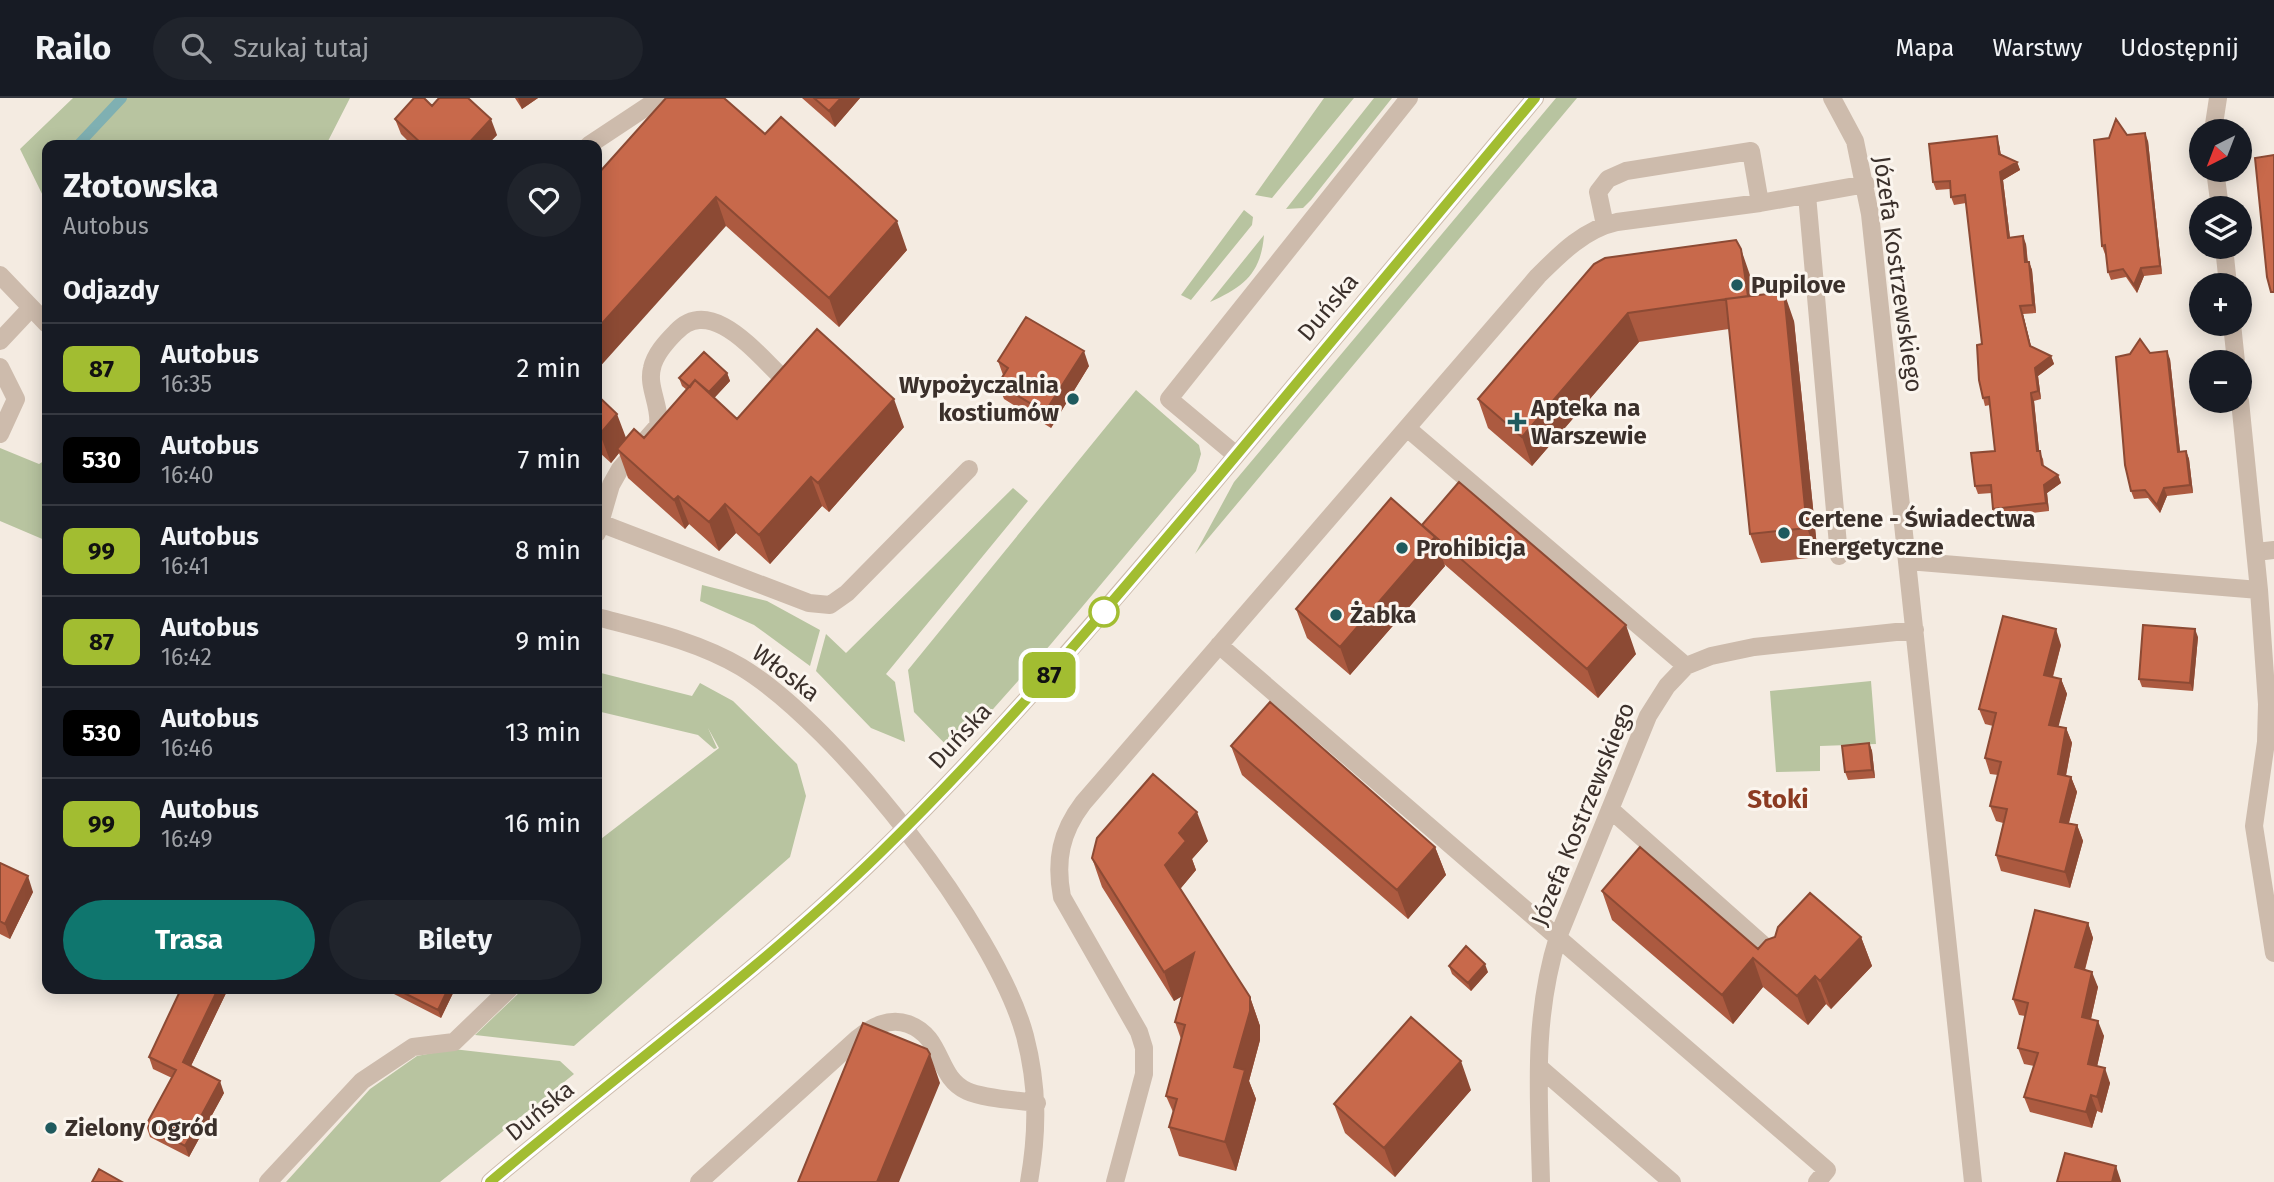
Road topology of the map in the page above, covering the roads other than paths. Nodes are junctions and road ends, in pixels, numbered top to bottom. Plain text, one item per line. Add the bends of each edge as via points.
1 (660, 98) edge
2 (1409, 98) edge
3 (1535, 98) edge
4 (1833, 98) edge
5 (2217, 98) edge
6 (2214, 119) edge
7 (597, 140) edge
8 (1866, 184) junction
9 (1807, 195) junction
10 (1760, 203) junction
11 (1605, 225) junction
12 (0, 275) edge
13 (31, 308) junction
14 (42, 319) edge
15 (0, 341) edge
16 (0, 367) edge
17 (785, 380) edge
18 (2242, 413) edge
19 (1408, 428) junction
20 (0, 434) edge
21 (1236, 455) junction
22 (969, 469) dead end
23 (602, 515) edge
24 (602, 529) edge
25 (2265, 551) edge
26 (1839, 556) dead end
27 (1908, 561) junction
28 (2259, 590) junction
29 (602, 618) edge
30 (1915, 630) junction
31 (1219, 645) junction
32 (1686, 666) junction
33 (1610, 809) junction
34 (903, 830) junction
35 (1558, 937) junction
36 (2274, 953) edge
37 (1778, 958) edge
38 (504, 994) edge
39 (1539, 1066) junction
40 (1037, 1103) junction
41 (268, 1182) edge
42 (490, 1182) edge
43 (699, 1182) edge
44 (1029, 1182) edge
45 (1115, 1182) edge
46 (1541, 1182) edge
47 (1672, 1182) edge
48 (1817, 1182) edge
49 (1973, 1182) edge

1 - 7 street
2 - 21 street via 1169,399
3 - 21 street, Duńska
4 - 8 street, Józefa Kostrzewskiego via 1855,141
5 - 6 street
8 - 9 street
8 - 27 street, Józefa Kostrzewskiego
9 - 10 street
9 - 26 street
10 - 11 street
10 - 11 street via 1751,151 1615,175 1598,192
11 - 19 street via 1579,239 1545,270
12 - 13 street
13 - 14 street
13 - 15 street
16 - 20 street via 16,399
17 - 23 street via 717,322 695,318 681,326 651,370 658,426 620,469
18 - 25 street
19 - 31 street
19 - 32 street
21 - 34 street, Duńska via 1035,692
22 - 24 street via 830,605 808,603
25 - 28 street
27 - 28 street
27 - 30 street, Józefa Kostrzewskiego
28 - 36 street via 2267,704 2254,826
29 - 34 street, Włoska via 717,654 764,682 821,733
30 - 32 street, Józefa Kostrzewskiego via 1754,647
30 - 49 street, Józefa Kostrzewskiego
31 - 35 street
31 - 45 street via 1083,803 1062,838 1058,876 1062,897 1144,1048 1144,1074
32 - 33 street, Józefa Kostrzewskiego via 1647,716
33 - 35 street, Józefa Kostrzewskiego
33 - 37 street
34 - 40 street, Włoska via 965,914 1011,997 1025,1035
34 - 42 street, Duńska via 708,1007
35 - 39 street, Józefa Kostrzewskiego via 1542,1002
35 - 48 street via 1827,1170
38 - 41 street via 454,1042 413,1047 362,1081
39 - 46 street, Józefa Kostrzewskiego
39 - 47 street
40 - 43 street via 968,1092 948,1073 926,1033 903,1022 887,1022 858,1038
40 - 44 street, Włoska

